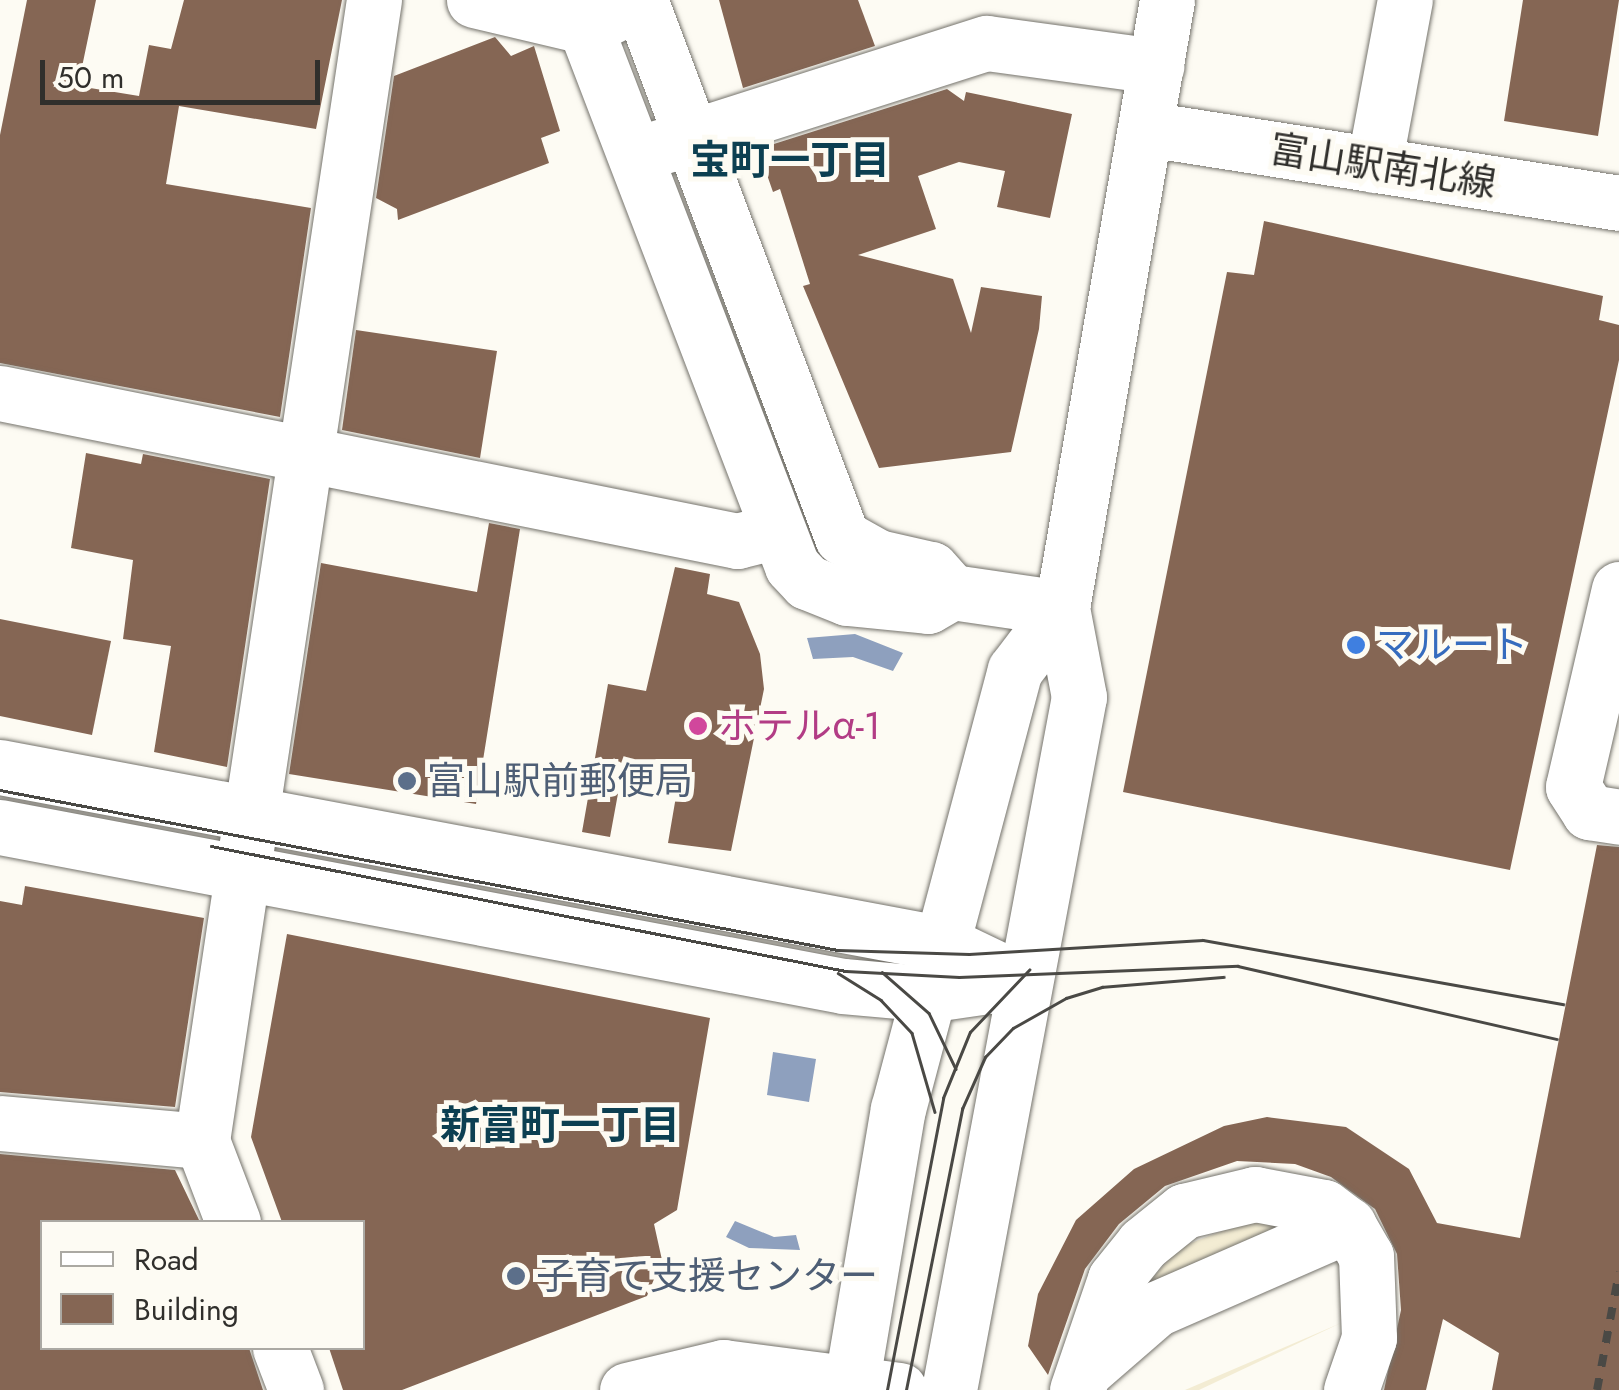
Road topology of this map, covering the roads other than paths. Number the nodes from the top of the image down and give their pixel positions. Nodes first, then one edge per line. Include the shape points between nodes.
1 (374, 0) edge
2 (474, 0) edge
3 (1168, 0) edge
4 (1405, 0) edge
5 (641, 2) edge
6 (579, 13) edge
7 (1156, 66) junction
8 (1146, 129) junction
9 (689, 137) junction
10 (632, 156) junction
11 (1374, 164) junction
12 (1619, 203) edge
13 (0, 392) edge
14 (308, 449) junction
15 (774, 532) junction
16 (1619, 589) edge
17 (952, 592) junction
18 (1062, 608) junction
19 (1601, 734) edge
20 (0, 766) edge
21 (250, 814) junction
22 (1619, 817) edge
23 (0, 828) edge
24 (246, 872) junction
25 (939, 969) junction
26 (1022, 981) junction
27 (0, 1123) edge
28 (202, 1141) junction
29 (232, 1220) edge
30 (1348, 1225) junction
31 (281, 1350) edge
32 (1082, 1380) edge
33 (868, 1387) edge
34 (296, 1390) edge
35 (626, 1390) edge
36 (949, 1390) edge
37 (1351, 1390) edge

1 - 14 street
2 - 6 street
3 - 7 street
4 - 11 street
5 - 6 street
5 - 9 street
6 - 10 street
7 - 8 street
7 - 9 street via 987,44
8 - 11 street, 富山駅南北線
8 - 18 street
9 - 10 street
9 - 17 street via 842,537 878,557 931,568
10 - 15 street
11 - 12 street, 富山駅南北線
13 - 14 street
14 - 15 street via 736,541
14 - 21 street
15 - 17 street via 807,582 847,598 928,606
16 - 19 street
17 - 18 street
18 - 25 street via 1015,670
18 - 26 street via 1079,697
19 - 22 street via 1573,787 1589,812
20 - 21 street
21 - 24 street
21 - 25 street
23 - 24 street
24 - 25 street via 799,979
24 - 28 street
25 - 26 street
25 - 33 street via 898,1109
26 - 36 street
27 - 28 street
28 - 29 street
30 - 32 street via 1156,1309
30 - 32 street via 1324,1208 1282,1196 1221,1198 1184,1211 1115,1279
30 - 37 street via 1366,1256 1372,1291 1369,1338
31 - 34 street
33 - 35 street via 723,1366

